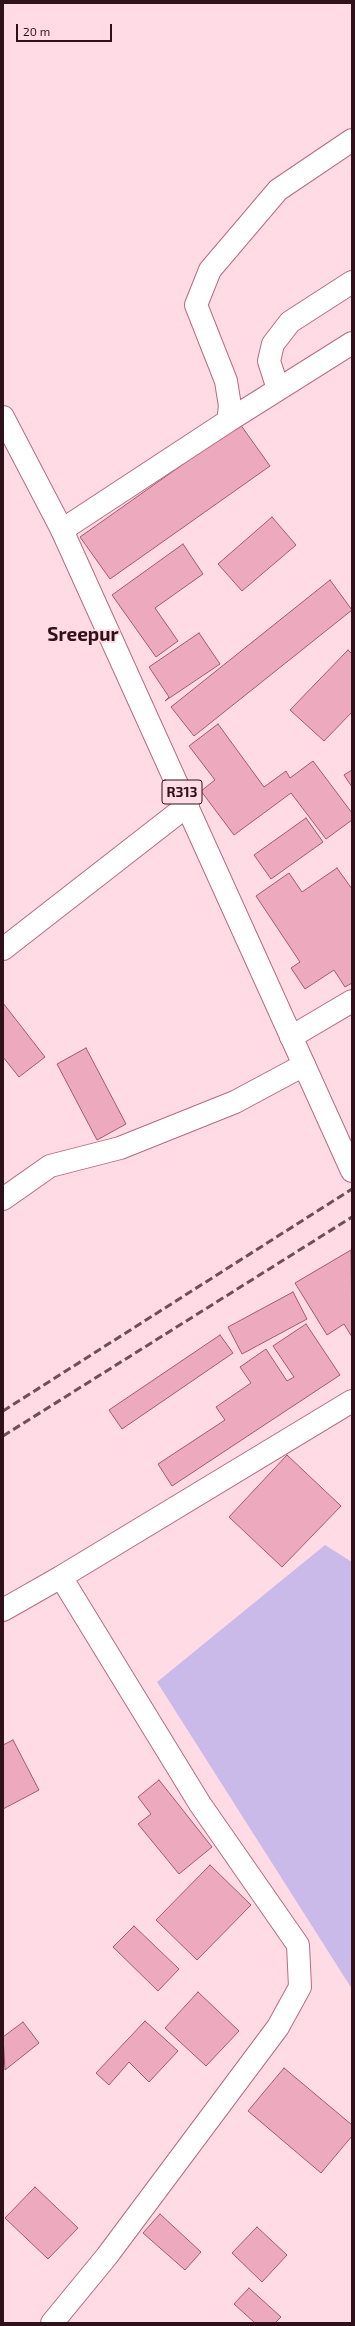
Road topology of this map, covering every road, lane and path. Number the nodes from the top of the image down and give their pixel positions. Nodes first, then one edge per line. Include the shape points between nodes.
1 (352, 140) edge
2 (352, 282) edge
3 (352, 343) edge
4 (278, 389) junction
5 (3, 417) edge
6 (228, 420) junction
7 (62, 530) junction
8 (188, 805) junction
9 (3, 949) edge
10 (352, 1001) edge
11 (291, 1037) junction
12 (304, 1065) junction
13 (352, 1171) edge
14 (3, 1199) edge
15 (352, 1401) edge
16 (61, 1577) junction
17 (3, 1610) edge
18 (52, 2323) edge

1 - 6 street via 278,190 210,270 196,306 226,381 230,406
2 - 4 street via 290,322 273,344 269,361
3 - 4 street
4 - 6 street
5 - 7 street, R313
6 - 7 street
7 - 8 street, R313
8 - 9 street
8 - 11 street, R313
10 - 11 street
11 - 12 street, R313
12 - 13 street, R313
12 - 14 street via 235,1102 120,1148 50,1166
15 - 16 street
16 - 17 street
16 - 18 street via 200,1804 298,1945 300,1987 278,2027 107,2256

